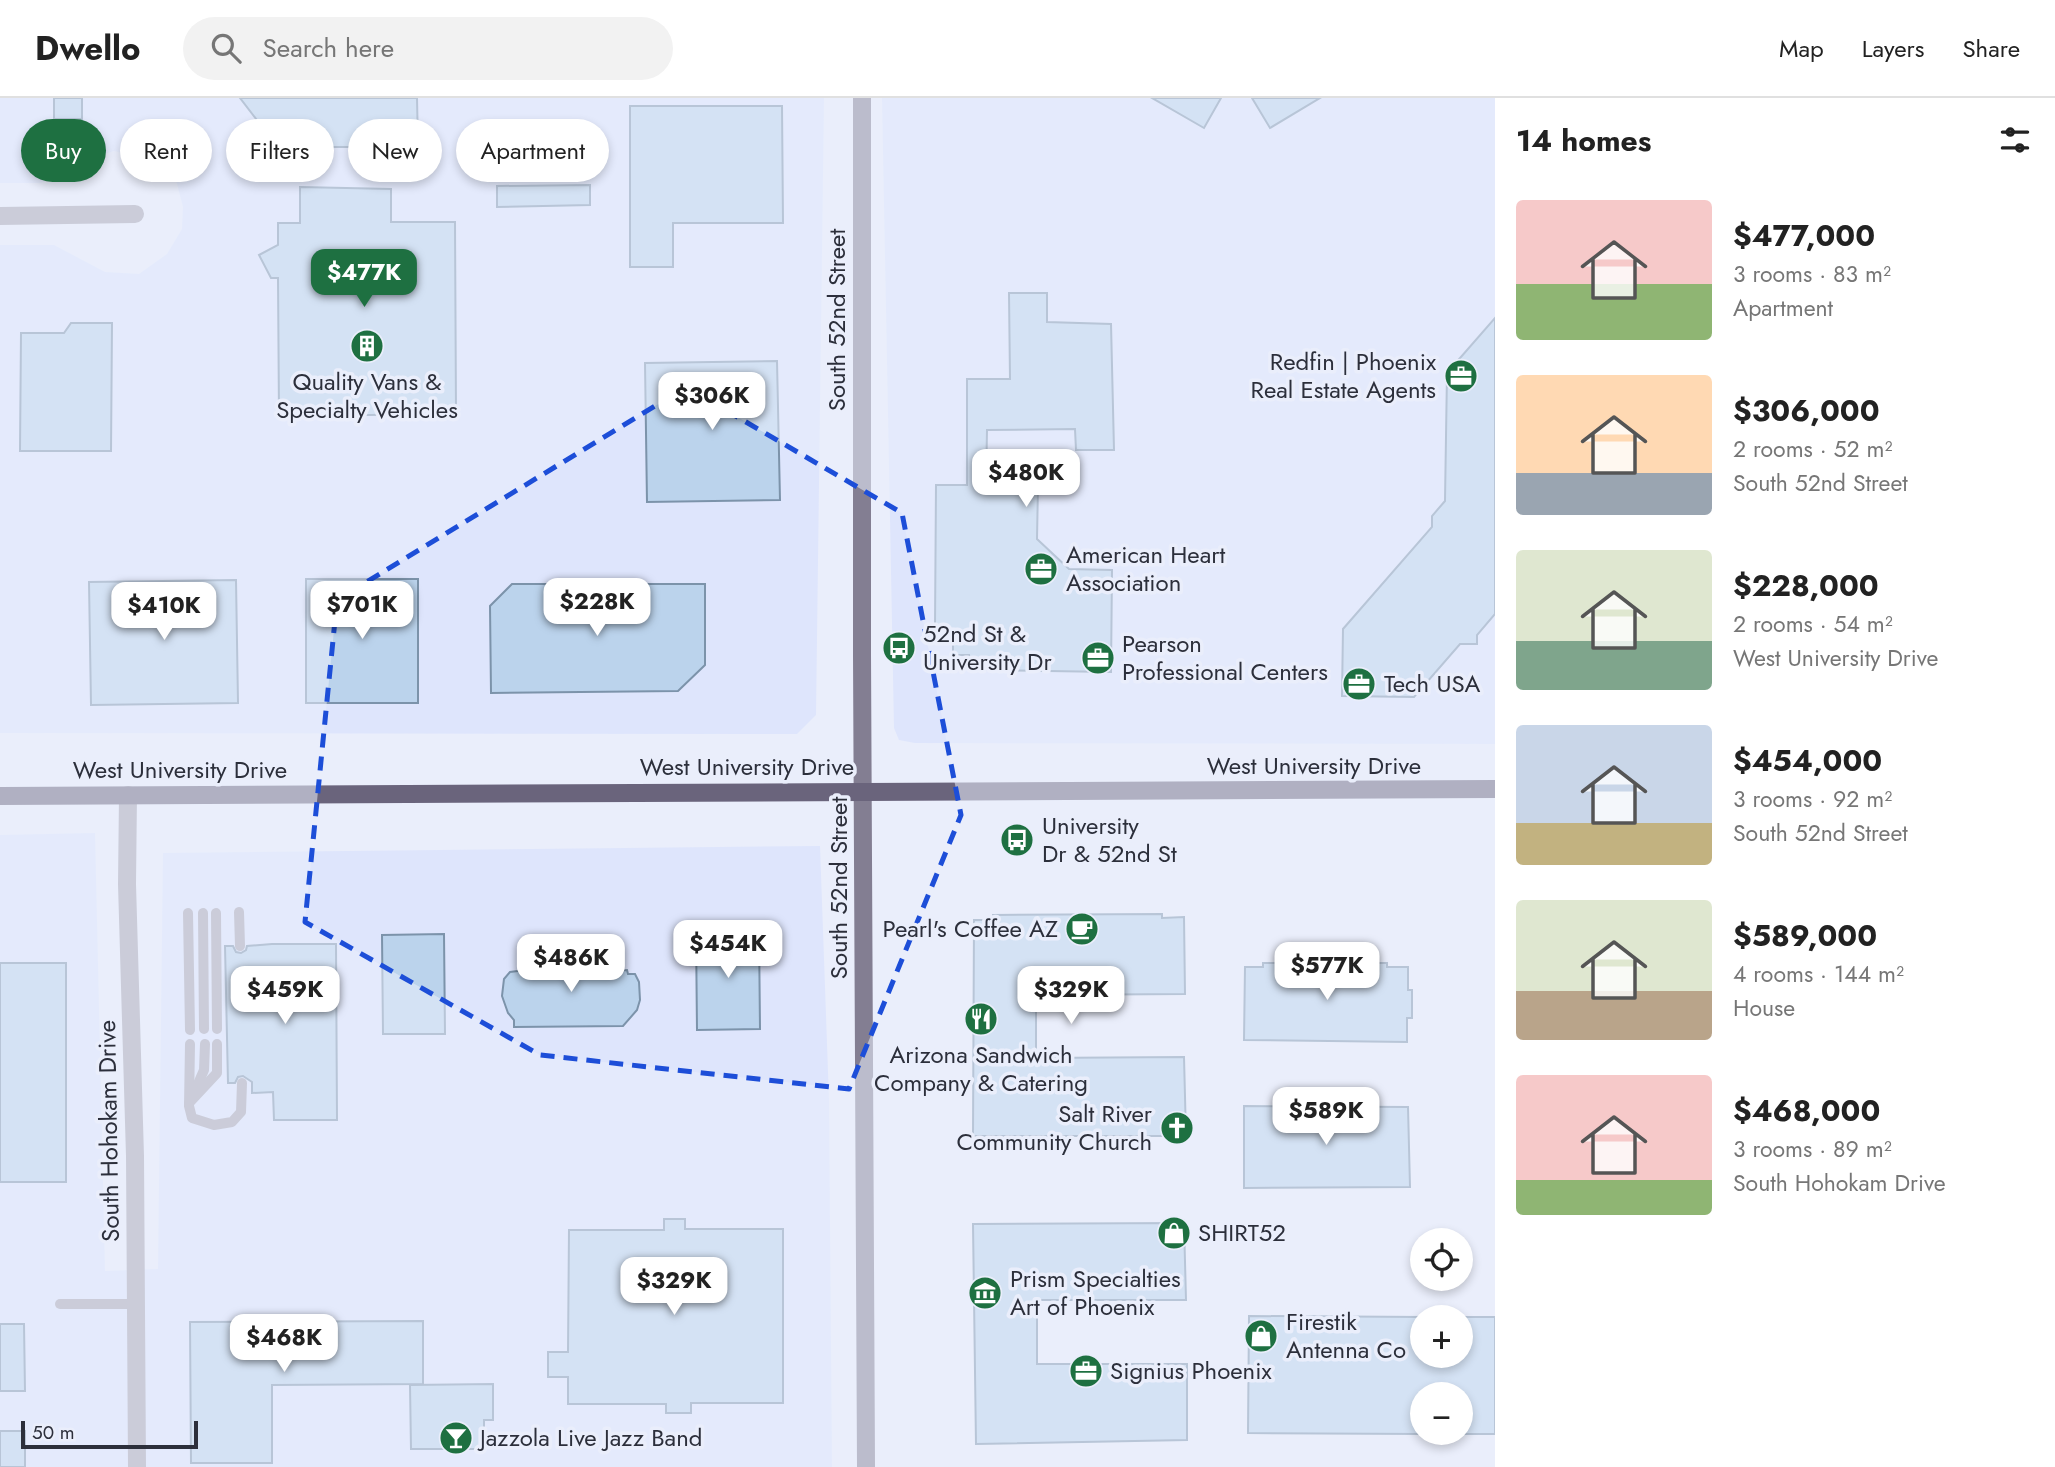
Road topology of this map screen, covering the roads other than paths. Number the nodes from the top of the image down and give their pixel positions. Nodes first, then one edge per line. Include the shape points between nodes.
1 (862, 98) edge
2 (135, 215) dead end
3 (0, 216) edge
4 (1495, 789) edge
5 (863, 791) junction
6 (128, 795) junction
7 (0, 796) edge
8 (239, 912) dead end
9 (203, 913) dead end
10 (216, 913) dead end
11 (188, 914) dead end
12 (240, 946) dead end
13 (204, 1029) dead end
14 (217, 1029) dead end
15 (190, 1030) dead end
16 (190, 1044) dead end
17 (205, 1044) dead end
18 (217, 1044) dead end
19 (242, 1083) dead end
20 (189, 1103) junction
21 (60, 1304) dead end
22 (136, 1304) junction
23 (137, 1467) edge
24 (866, 1467) edge

1 - 5 main road, South 52nd Street
2 - 3 street
4 - 5 main road, West University Drive
5 - 6 main road, West University Drive
5 - 24 main road, South 52nd Street
6 - 7 main road, West University Drive
6 - 22 street, South Hohokam Drive
8 - 12 lane
9 - 13 lane
10 - 14 lane
11 - 15 lane
16 - 20 lane
17 - 20 lane via 204,1070
18 - 20 lane via 217,1073
19 - 20 lane via 241,1112 232,1122 196,1121
21 - 22 lane
22 - 23 street, South Hohokam Drive

